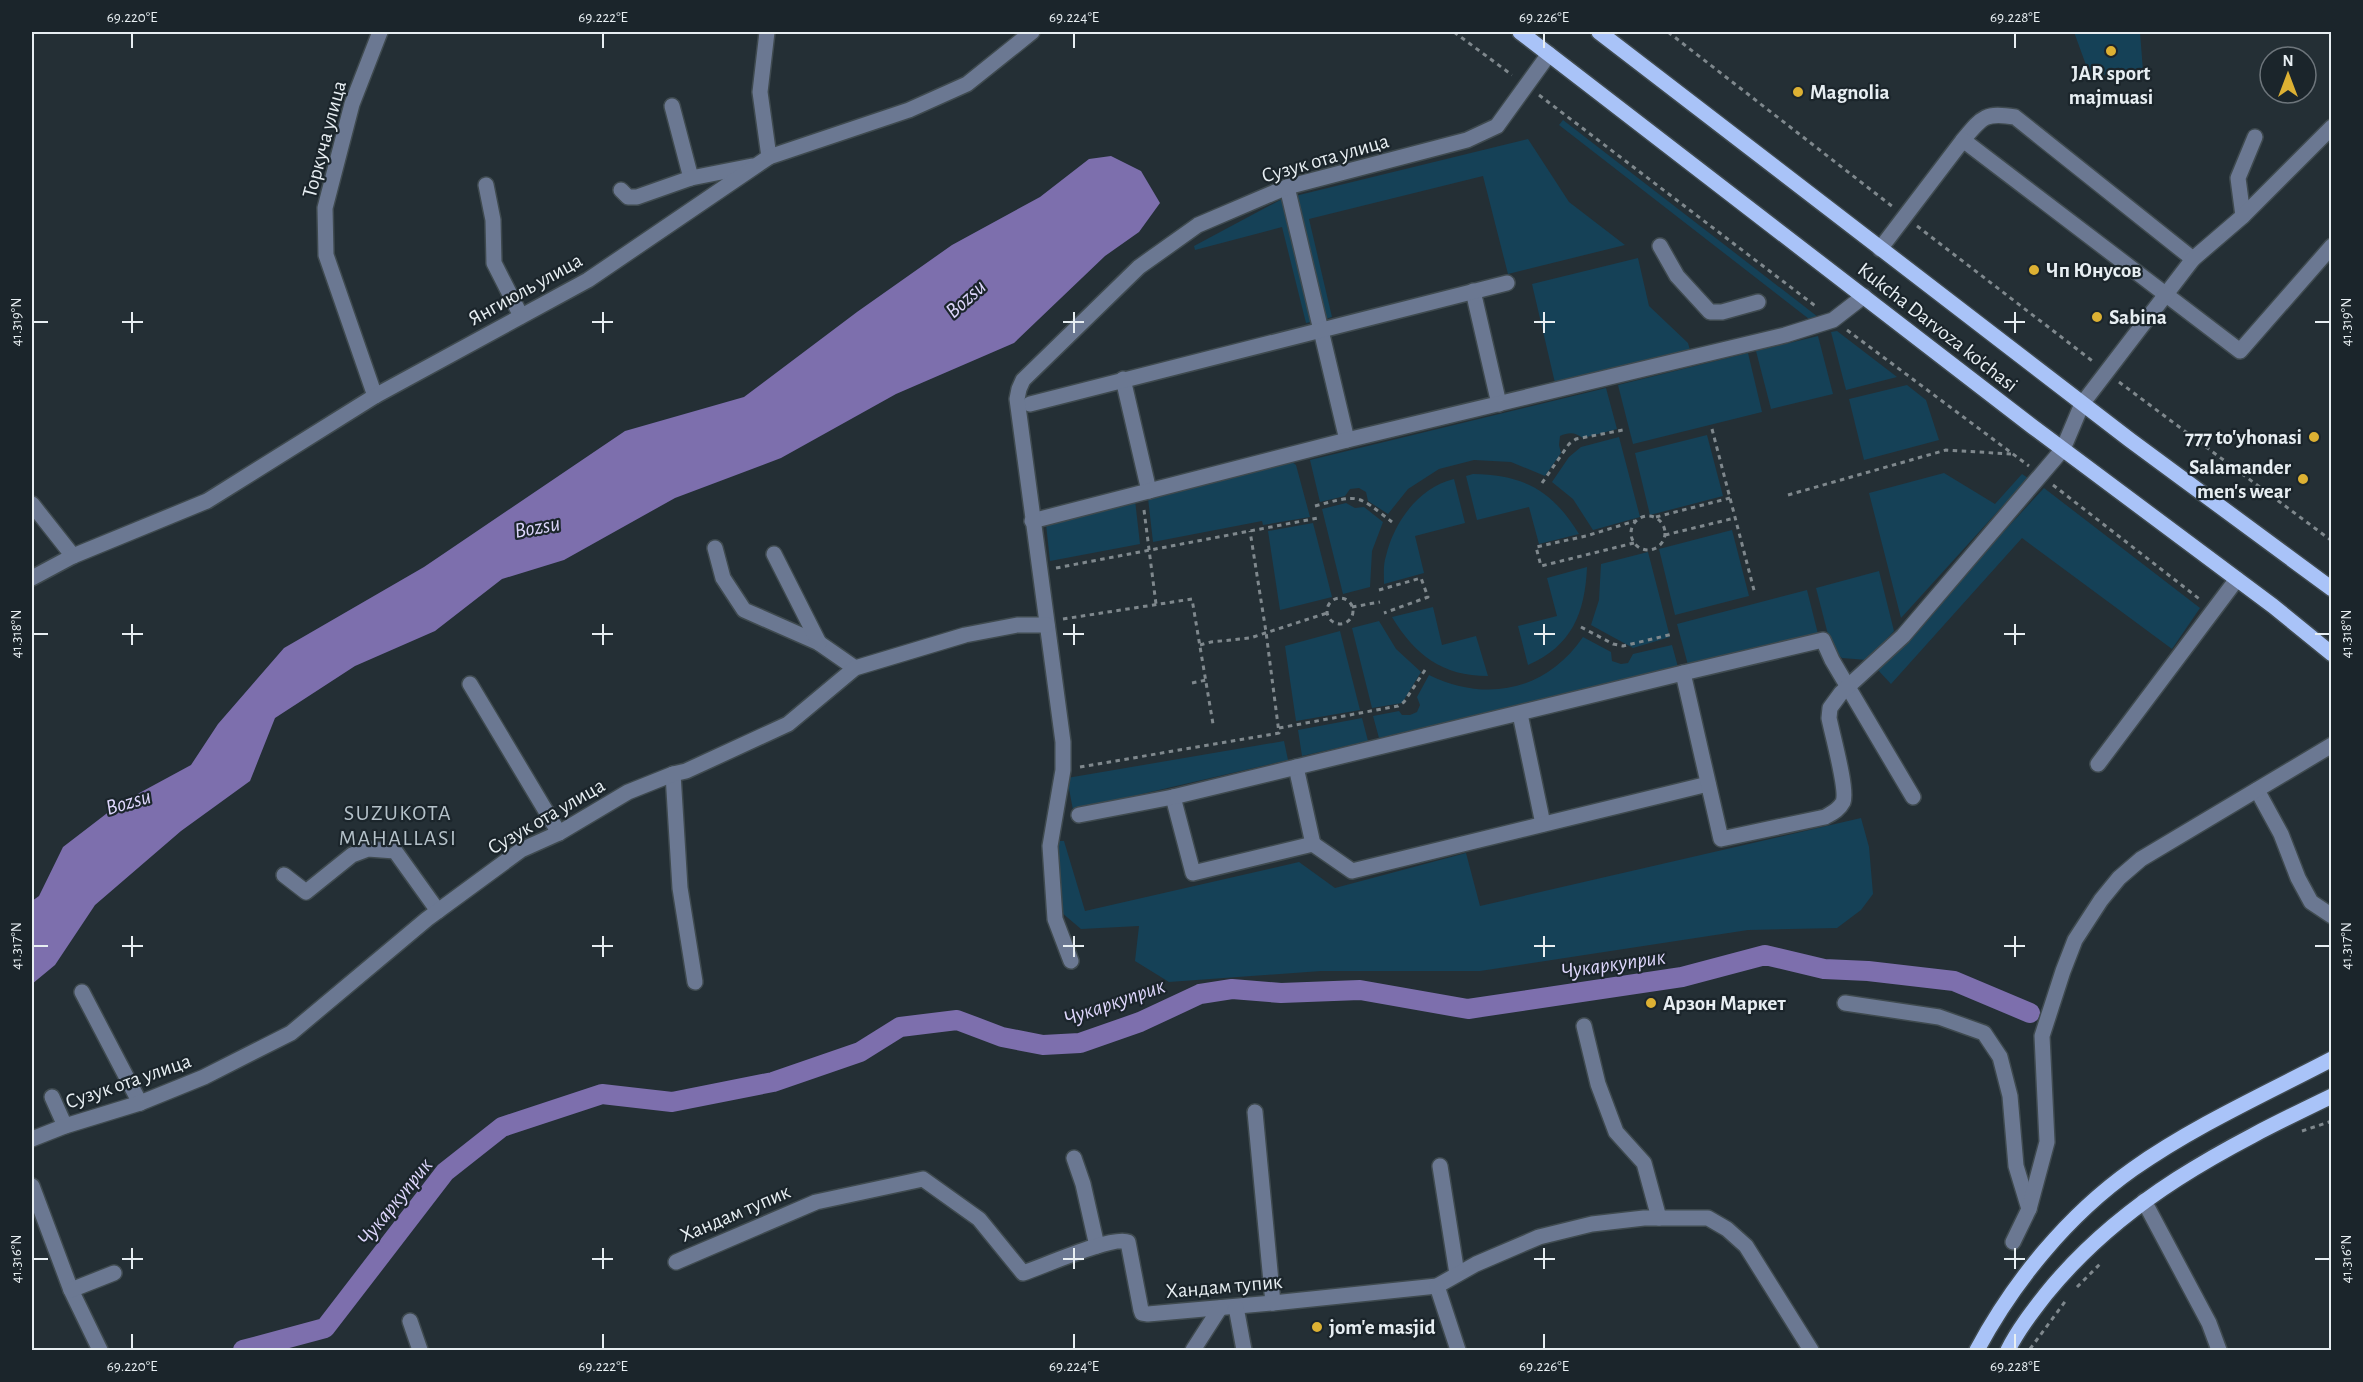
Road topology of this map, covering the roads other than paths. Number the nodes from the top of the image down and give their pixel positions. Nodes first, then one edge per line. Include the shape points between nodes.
1 (380, 32) edge
2 (767, 32) edge
3 (1032, 32) edge
4 (1520, 32) edge
5 (1599, 32) edge
6 (1550, 54) junction
7 (672, 106) dead end
8 (2331, 127) edge
9 (2255, 137) dead end
10 (1963, 140) junction
11 (764, 161) junction
12 (692, 178) junction
13 (486, 185) dead end
14 (1287, 187) junction
15 (621, 190) dead end
16 (2243, 216) junction
17 (1660, 246) dead end
18 (2331, 246) edge
19 (1880, 249) junction
20 (2193, 259) junction
21 (1507, 283) dead end
22 (1473, 291) junction
23 (2166, 295) junction
24 (1864, 296) junction
25 (1758, 302) dead end
26 (521, 316) junction
27 (1320, 330) junction
28 (1123, 379) junction
29 (375, 396) junction
30 (1030, 404) dead end
31 (1499, 404) junction
32 (2082, 404) junction
33 (1347, 440) junction
34 (2063, 449) junction
35 (1145, 492) junction
36 (32, 504) edge
37 (1032, 521) junction
38 (715, 548) dead end
39 (774, 554) dead end
40 (73, 556) junction
41 (32, 578) edge
42 (2237, 579) junction
43 (2331, 589) edge
44 (2273, 606) junction
45 (1046, 623) junction
46 (2331, 641) edge
47 (819, 643) junction
48 (2331, 654) edge
49 (855, 668) junction
50 (1683, 673) junction
51 (470, 684) dead end
52 (1849, 687) junction
53 (1520, 714) junction
54 (2331, 745) edge
55 (2098, 764) dead end
56 (1296, 766) junction
57 (673, 774) junction
58 (1708, 784) junction
59 (2257, 790) junction
60 (1173, 796) junction
61 (1913, 797) dead end
62 (1078, 815) dead end
63 (1543, 824) junction
64 (559, 833) junction
65 (1313, 844) junction
66 (284, 875) dead end
67 (438, 911) junction
68 (2331, 916) edge
69 (1071, 961) dead end
70 (694, 982) dead end
71 (82, 992) dead end
72 (1845, 1003) dead end
73 (1584, 1026) dead end
74 (2331, 1059) edge
75 (2331, 1096) edge
76 (52, 1097) dead end
77 (140, 1103) junction
78 (1255, 1112) dead end
79 (64, 1126) junction
80 (32, 1139) edge
81 (1074, 1158) dead end
82 (1440, 1166) dead end
83 (32, 1186) edge
84 (2144, 1201) junction
85 (2029, 1209) junction
86 (1659, 1218) junction
87 (2013, 1242) dead end
88 (1097, 1246) junction
89 (676, 1262) dead end
90 (114, 1274) dead end
91 (1457, 1274) junction
92 (1437, 1286) junction
93 (71, 1290) junction
94 (1273, 1304) junction
95 (1236, 1306) junction
96 (1220, 1308) junction
97 (410, 1321) dead end
98 (100, 1350) edge
99 (420, 1350) edge
100 (1193, 1350) edge
101 (1244, 1350) edge
102 (1458, 1350) edge
103 (1811, 1350) edge
104 (1977, 1350) edge
105 (2008, 1350) edge
106 (2219, 1350) edge

1 - 29 street, Торкуча улица via 352,104 325,207 326,255
2 - 11 street via 760,92
3 - 11 street, Янгиюль улица via 967,84 909,110
4 - 6 main road, Kukcha Darvoza ko'chasi
5 - 19 main road, Kukcha Darvoza ko'chasi
6 - 14 street, Сузук ота улица via 1497,126 1467,140
6 - 24 main road, Kukcha Darvoza ko'chasi
7 - 12 street
8 - 16 street
9 - 16 street via 2238,178
10 - 19 street
10 - 20 street via 1978,122 1996,114 2015,117
10 - 23 street
11 - 12 street
11 - 26 street, Янгиюль улица via 588,280
12 - 15 street via 637,197 628,197
13 - 26 street via 493,220 494,263
14 - 27 street
14 - 37 street, Сузук ота улица via 1198,225 1139,267 1023,380 1017,399
16 - 20 street
17 - 25 street via 1677,276 1710,312
18 - 23 street via 2240,351
19 - 32 main road, Kukcha Darvoza ko'chasi
20 - 23 street
21 - 22 street
22 - 27 street
22 - 31 street
23 - 32 street
24 - 31 street via 1821,325
24 - 34 main road, Kukcha Darvoza ko'chasi
26 - 29 street, Янгиюль улица
27 - 28 street
27 - 33 street
28 - 30 street
28 - 35 street
29 - 40 street, Янгиюль улица via 207,501
31 - 33 street
32 - 34 street
32 - 43 main road, Kukcha Darvoza ko'chasi
33 - 35 street
34 - 42 main road, Kukcha Darvoza ko'chasi
34 - 52 street via 1903,636
35 - 37 street
36 - 40 street
37 - 45 street, Сузук ота улица
38 - 47 street via 723,578 744,610
39 - 47 street
40 - 41 street, Янгиюль улица
42 - 44 main road, Kukcha Darvoza ko'chasi
42 - 55 street
44 - 46 main road
44 - 48 main road, Kukcha Darvoza ko'chasi
45 - 49 street, Сузук ота улица via 965,635
45 - 69 street, Сузук ота улица via 1063,742 1063,770 1050,846 1055,919
47 - 49 street
49 - 57 street, Сузук ота улица via 788,724
50 - 52 street via 1823,640
50 - 53 street
50 - 58 street
51 - 64 street
52 - 58 street via 1830,708 1829,718 1844,788 1844,801 1837,811 1825,817 1721,839
52 - 61 street
53 - 56 street
53 - 63 street
54 - 59 street
56 - 60 street
56 - 65 street
57 - 64 street, Сузук ота улица via 628,792
57 - 70 street via 680,888
58 - 63 street
59 - 68 street via 2312,902
59 - 85 street via 2141,859 2119,878 2075,940 2042,1036 2047,1142
60 - 62 street
60 - 65 street via 1193,873
63 - 65 street via 1352,871
64 - 67 street, Сузук ота улица via 521,850
66 - 67 street via 306,892 352,855 368,849 395,851
67 - 77 street, Сузук ота улица via 291,1033 204,1077
71 - 77 street
72 - 85 street via 1939,1017 1984,1033 2000,1058 2010,1096 2016,1166
73 - 86 street via 1598,1084 1616,1132 1644,1163
74 - 104 main road via 2194,1131 2131,1170 2048,1247
75 - 84 main road via 2209,1157
76 - 79 street
77 - 79 street, Сузук ота улица
78 - 94 street
79 - 80 street, Сузук ота улица
81 - 88 street
82 - 91 street
83 - 93 street
84 - 105 main road via 2076,1258 2033,1311
84 - 106 street via 2209,1323
85 - 87 street
86 - 91 street, Хандам тупик via 1592,1224 1539,1237
86 - 103 street, Хандам тупик via 1708,1218 1727,1229 1746,1246
88 - 89 street, Хандам тупик via 1023,1273 979,1219 924,1179 816,1202
88 - 96 street, Хандам тупик via 1128,1242 1144,1314
90 - 93 street
91 - 92 street, Хандам тупик
92 - 94 street, Хандам тупик
92 - 102 street
93 - 98 street
94 - 95 street, Хандам тупик
95 - 96 street, Хандам тупик
95 - 101 street
96 - 100 street
97 - 99 street

